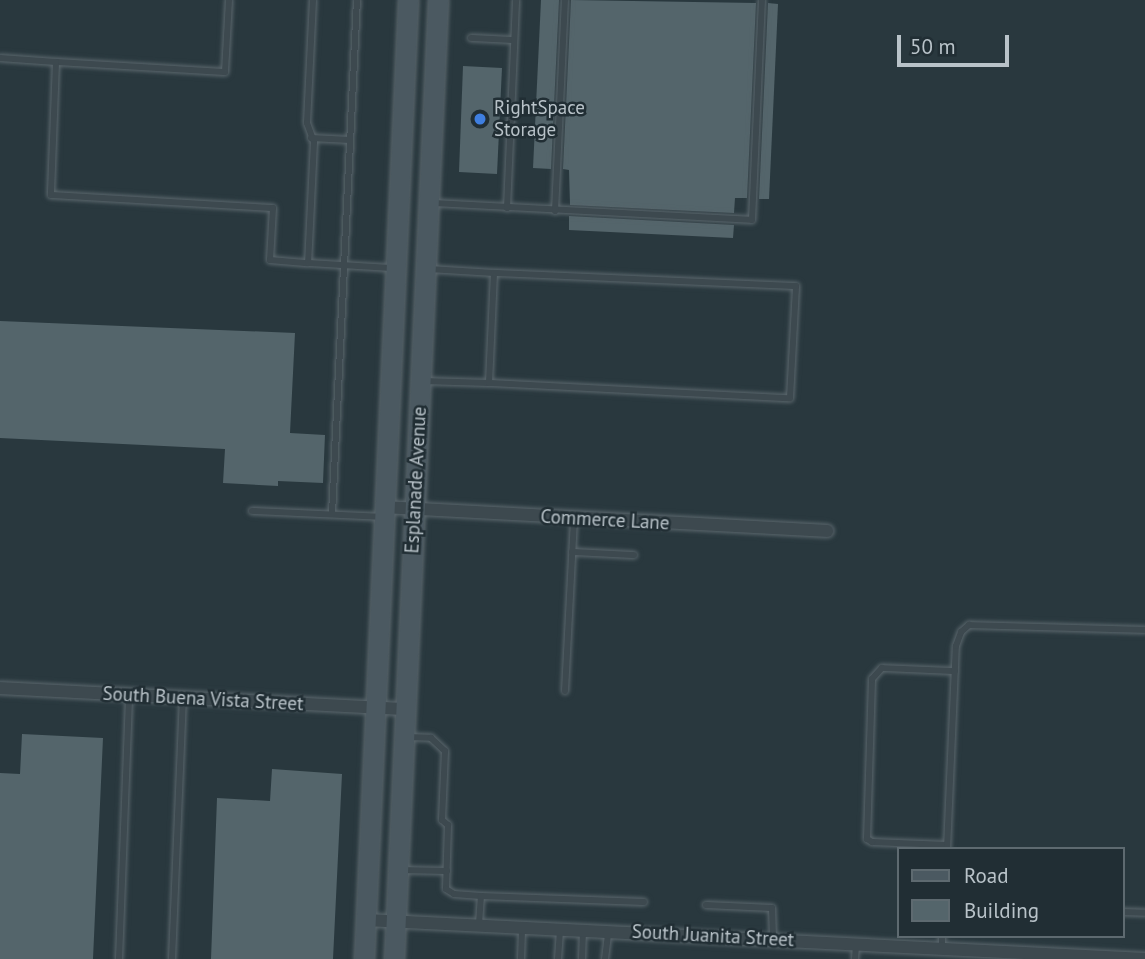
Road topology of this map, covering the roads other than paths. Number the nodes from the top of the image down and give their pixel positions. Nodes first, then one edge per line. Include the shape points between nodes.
1 (229, 0) edge
2 (313, 0) edge
3 (356, 0) edge
4 (408, 0) edge
5 (438, 0) edge
6 (516, 0) edge
7 (565, 0) edge
8 (762, 0) edge
9 (471, 38) dead end
10 (514, 40) junction
11 (0, 58) edge
12 (56, 62) junction
13 (403, 104) junction
14 (433, 106) junction
15 (312, 138) junction
16 (350, 140) junction
17 (429, 203) junction
18 (507, 208) junction
19 (555, 211) junction
20 (308, 263) junction
21 (344, 265) junction
22 (396, 268) junction
23 (426, 269) junction
24 (494, 273) junction
25 (421, 381) junction
26 (489, 383) junction
27 (415, 509) junction
28 (252, 511) dead end
29 (384, 512) junction
30 (332, 514) junction
31 (574, 518) junction
32 (827, 531) dead end
33 (572, 552) junction
34 (634, 555) dead end
35 (1145, 630) edge
36 (956, 671) junction
37 (0, 688) edge
38 (565, 691) dead end
39 (129, 695) junction
40 (183, 698) junction
41 (375, 709) junction
42 (406, 709) junction
43 (405, 736) junction
44 (947, 847) edge
45 (398, 870) junction
46 (447, 871) junction
47 (481, 895) junction
48 (643, 902) dead end
49 (706, 905) dead end
50 (1124, 912) edge
51 (1145, 913) edge
52 (366, 920) junction
53 (396, 920) junction
54 (479, 924) junction
55 (522, 927) junction
56 (560, 929) junction
57 (583, 930) junction
58 (608, 931) junction
59 (773, 940) junction
60 (942, 942) edge
61 (856, 944) junction
62 (582, 956) edge
63 (559, 957) edge
64 (1086, 957) edge
65 (119, 959) edge
66 (172, 959) edge
67 (364, 959) edge
68 (394, 959) edge
69 (521, 959) edge
70 (606, 959) edge
71 (855, 959) edge
72 (1145, 959) edge

1 - 12 lane via 225,72
2 - 15 lane via 307,122
3 - 16 lane
4 - 13 main road, Esplanade Avenue
5 - 14 main road, Esplanade Avenue
6 - 10 lane
7 - 19 lane
8 - 19 lane via 752,220
9 - 10 lane
10 - 18 lane
11 - 12 lane
12 - 20 lane via 51,195 273,208 270,260
13 - 14 main road
13 - 22 main road, Esplanade Avenue
14 - 17 main road, Esplanade Avenue
15 - 16 lane
15 - 20 lane
16 - 21 lane
17 - 18 lane
17 - 23 main road, Esplanade Avenue
18 - 19 lane
20 - 21 lane
21 - 22 lane
21 - 30 lane
22 - 23 main road
22 - 29 main road, Esplanade Avenue
23 - 24 lane
23 - 25 main road, Esplanade Avenue
24 - 26 lane
24 - 26 lane via 796,286 790,398
25 - 26 lane
25 - 27 main road, Esplanade Avenue
27 - 29 street, Commerce Lane
27 - 31 street, Commerce Lane
27 - 42 main road, Esplanade Avenue
28 - 30 lane
29 - 30 lane
29 - 41 main road, Esplanade Avenue
31 - 32 street, Commerce Lane
31 - 33 lane
33 - 34 lane
33 - 38 lane
35 - 36 lane via 969,625 957,646
36 - 44 lane
36 - 44 lane via 882,668 872,679 867,839
37 - 39 street, South Buena Vista Street
39 - 40 street, South Buena Vista Street
39 - 65 lane
40 - 41 street, South Buena Vista Street
40 - 66 lane
41 - 42 street, South Buena Vista Street
41 - 52 main road, Esplanade Avenue
42 - 43 main road, Esplanade Avenue
43 - 45 main road, Esplanade Avenue
43 - 46 lane via 431,738 445,751 442,820 449,825
45 - 46 lane
45 - 53 main road, Esplanade Avenue
46 - 47 lane via 446,888 454,894
47 - 48 lane
47 - 54 lane
49 - 59 lane via 772,908
50 - 51 lane
52 - 53 street, South Juanita Street
52 - 67 main road, Esplanade Avenue
53 - 54 street, South Juanita Street
53 - 68 main road, Esplanade Avenue
54 - 55 street, South Juanita Street
55 - 56 street, South Juanita Street
55 - 69 lane
56 - 57 street, South Juanita Street
56 - 63 lane
57 - 58 street, South Juanita Street
57 - 62 lane
58 - 59 street, South Juanita Street
58 - 70 lane
59 - 61 street, South Juanita Street
60 - 61 street, South Juanita Street
60 - 64 street, South Juanita Street
61 - 71 lane
64 - 72 street, South Juanita Street

